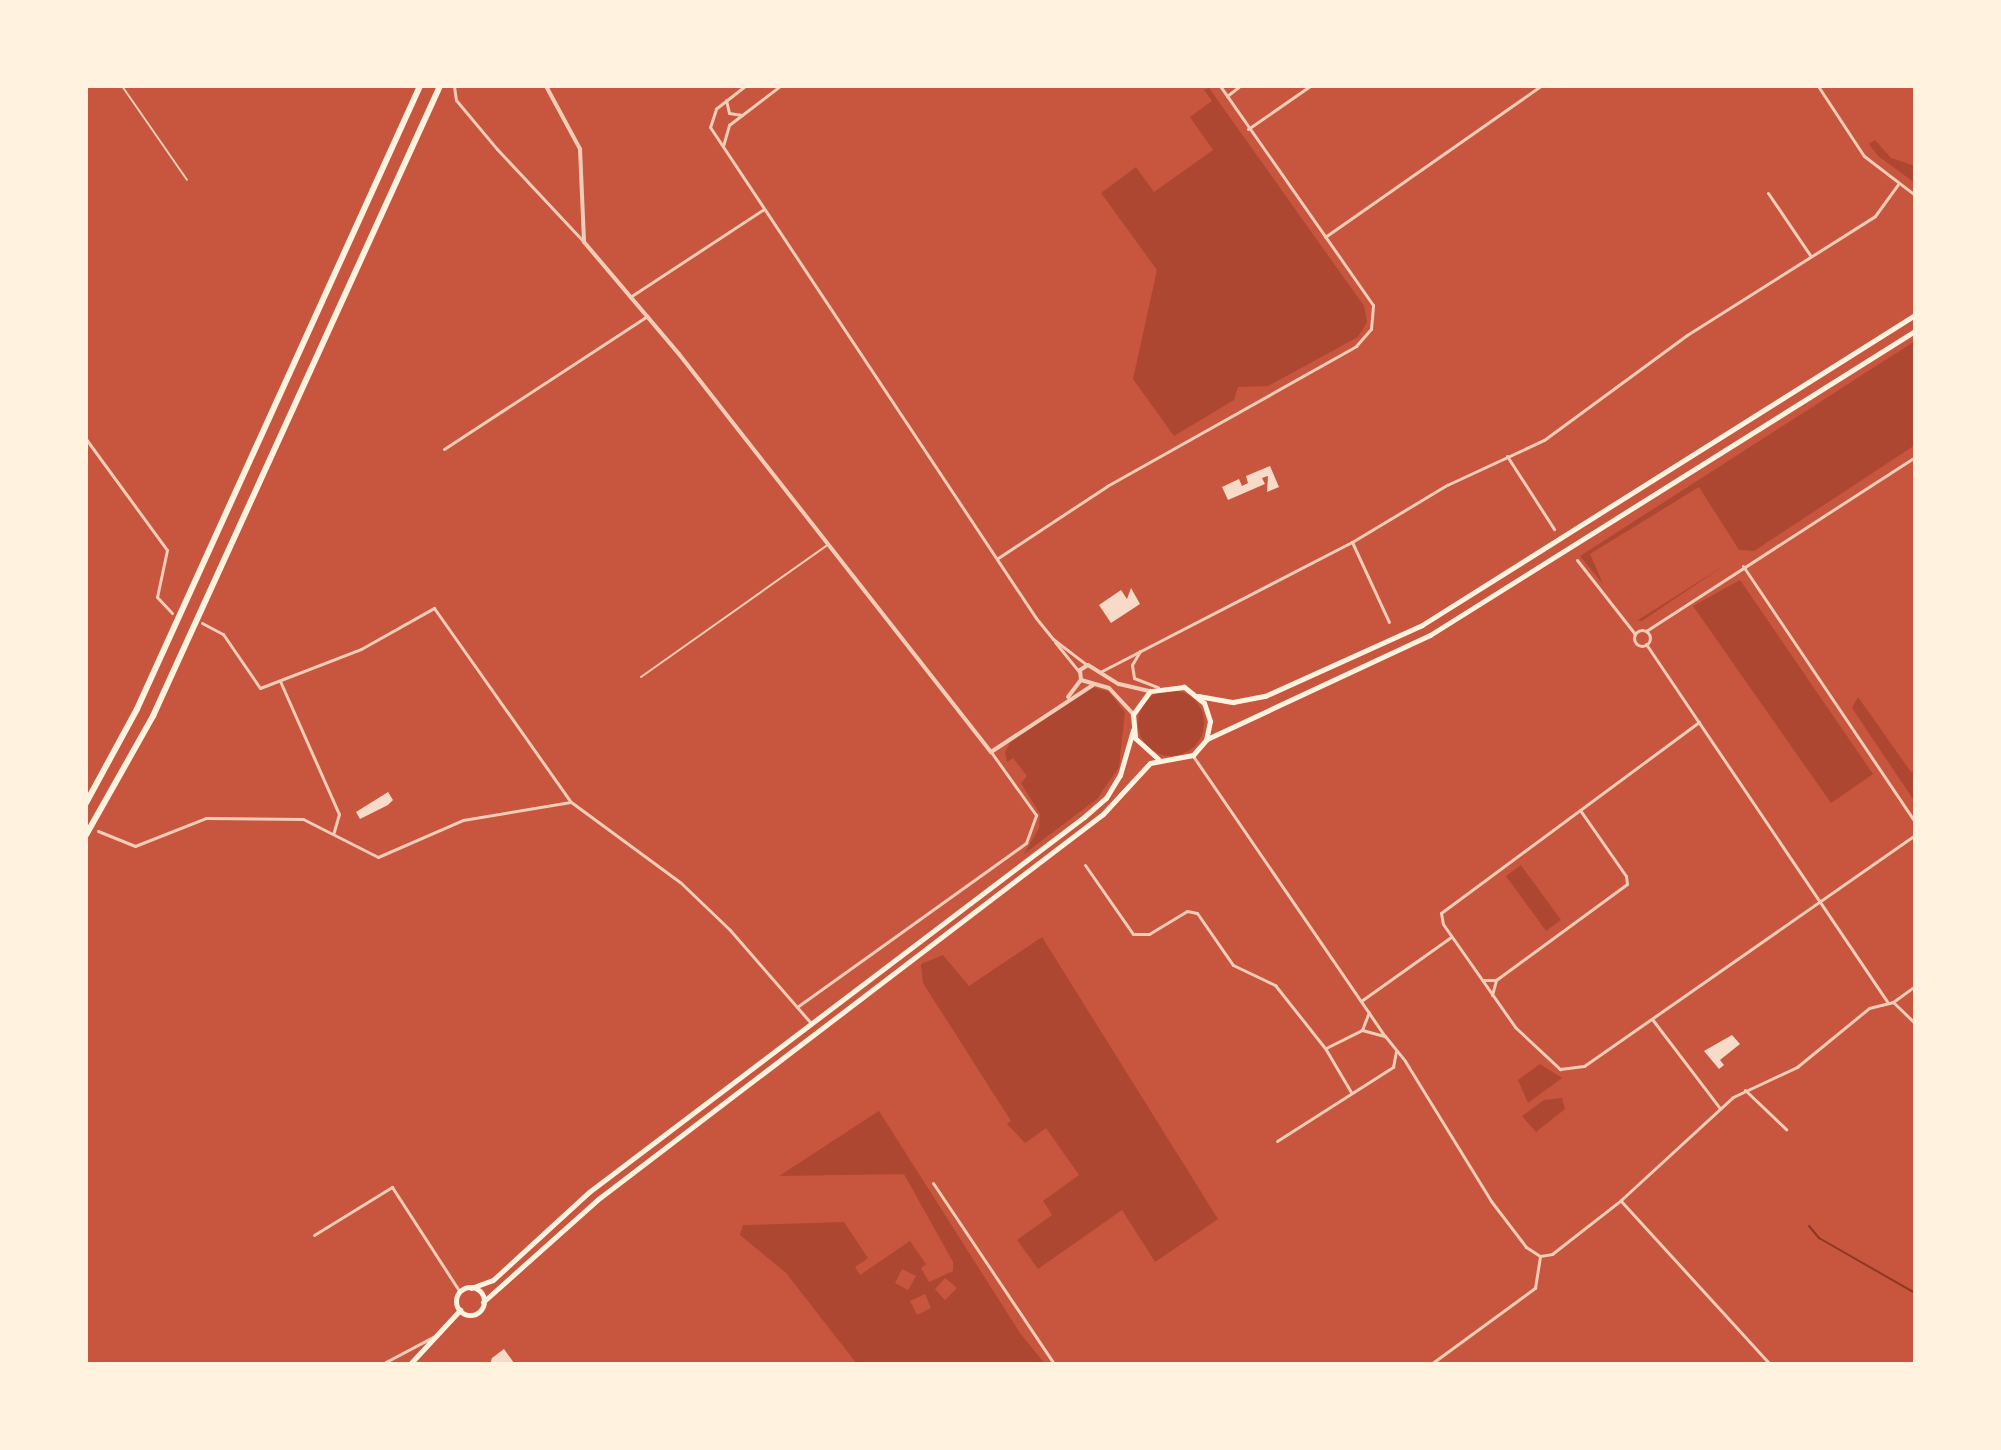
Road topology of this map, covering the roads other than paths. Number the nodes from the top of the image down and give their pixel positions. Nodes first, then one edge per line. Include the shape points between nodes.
1 (122, 86) edge
2 (420, 86) edge
3 (440, 86) edge
4 (454, 86) edge
5 (546, 86) edge
6 (745, 86) edge
7 (780, 86) edge
8 (1220, 86) edge
9 (1240, 86) edge
10 (1310, 86) edge
11 (1541, 86) edge
12 (1818, 86) edge
13 (1227, 96) junction
14 (726, 100) junction
15 (743, 115) junction
16 (1248, 129) junction
17 (723, 146) junction
18 (187, 180) dead end
19 (1898, 184) junction
20 (1768, 193) dead end
21 (1915, 195) edge
22 (765, 209) junction
23 (1325, 237) junction
24 (584, 242) junction
25 (1810, 255) junction
26 (630, 297) junction
27 (1915, 315) edge
28 (647, 316) junction
29 (1915, 331) edge
30 (86, 439) edge
31 (444, 449) dead end
32 (1507, 456) junction
33 (1915, 457) edge
34 (1554, 529) dead end
35 (1352, 542) junction
36 (827, 546) junction
37 (998, 558) junction
38 (1577, 560) dead end
39 (1743, 566) junction
40 (172, 613) dead end
41 (1389, 622) dead end
42 (202, 623) dead end
43 (1646, 631) junction
44 (1635, 634) junction
45 (1053, 639) junction
46 (1646, 644) junction
47 (1141, 649) junction
48 (1088, 665) junction
49 (1100, 672) junction
50 (1080, 673) junction
51 (641, 677) dead end
52 (280, 680) junction
53 (1081, 680) junction
54 (1093, 685) junction
55 (1158, 687) junction
56 (1150, 691) junction
57 (1198, 695) junction
58 (1068, 697) junction
59 (1133, 714) junction
60 (1699, 722) junction
61 (1133, 729) junction
62 (1206, 740) junction
63 (991, 752) junction
64 (1193, 755) junction
65 (1158, 759) junction
66 (571, 802) junction
67 (86, 803) edge
68 (1580, 810) junction
69 (1915, 822) edge
70 (98, 831) dead end
71 (334, 832) junction
72 (86, 835) edge
73 (1915, 835) edge
74 (1085, 865) dead end
75 (1820, 902) junction
76 (1451, 937) junction
77 (1480, 977) junction
78 (1496, 980) junction
79 (1915, 986) edge
80 (1492, 995) junction
81 (1361, 1001) junction
82 (1887, 1001) junction
83 (1893, 1002) junction
84 (797, 1007) junction
85 (1369, 1012) junction
86 (1652, 1019) junction
87 (1915, 1023) edge
88 (812, 1024) junction
89 (1362, 1030) junction
90 (1385, 1036) junction
91 (1325, 1048) junction
92 (1396, 1051) junction
93 (1745, 1090) junction
94 (1351, 1092) junction
95 (1719, 1107) junction
96 (1786, 1129) dead end
97 (1277, 1141) dead end
98 (933, 1183) dead end
99 (1621, 1200) junction
100 (314, 1235) dead end
101 (1540, 1256) junction
102 (471, 1288) junction
103 (460, 1292) junction
104 (483, 1302) junction
105 (460, 1310) junction
106 (440, 1334) junction
107 (382, 1364) edge
108 (410, 1364) edge
109 (1054, 1364) edge
110 (1431, 1364) edge
111 (1770, 1364) edge

1 - 18 lane
2 - 67 highway via 137,709
3 - 72 highway via 153,716
4 - 24 street via 456,100
5 - 24 street via 580,149
6 - 14 street
7 - 15 street
8 - 13 street
9 - 13 street
10 - 16 street
11 - 23 street
12 - 19 street via 1864,156
13 - 16 street
14 - 15 street via 729,113
14 - 17 street via 710,122
15 - 17 street via 729,125
16 - 23 street
17 - 22 street
19 - 21 street
19 - 25 street via 1875,216
20 - 25 street
22 - 26 street
22 - 37 street
23 - 37 street via 1373,305 1373,322 1356,346 1107,486
24 - 26 street
25 - 32 street via 1675,343 1544,440
26 - 28 street
27 - 57 main road via 1422,625 1265,696 1233,702
28 - 31 street
28 - 36 street
29 - 62 main road via 1430,635
30 - 40 street via 167,550 157,597
32 - 34 street
32 - 35 street
33 - 39 street
35 - 41 street
35 - 47 street
36 - 51 lane
36 - 63 street
37 - 45 street
38 - 44 street
39 - 43 street
39 - 69 street
42 - 52 street via 223,634 256,688
43 - 44 street
43 - 46 street
44 - 46 street via 1637,643
45 - 48 street
45 - 50 street
46 - 60 street
47 - 49 street
47 - 55 street via 1132,665 1134,678
48 - 49 street
48 - 50 street
49 - 56 street via 1119,684
50 - 53 street
52 - 66 street via 361,649 434,608
52 - 71 street via 339,814
53 - 54 street
53 - 58 street
54 - 58 street
54 - 59 street via 1109,688
55 - 56 main road
55 - 57 main road via 1184,687
56 - 59 main road
57 - 62 main road via 1208,712
58 - 63 street
59 - 61 main road
60 - 68 street
60 - 75 street
61 - 65 main road via 1139,746
61 - 88 main road via 1120,775 1106,798
62 - 64 main road
63 - 84 street via 1036,815 1026,843
64 - 65 main road via 1176,762
64 - 81 street
65 - 104 main road via 1103,814 597,1200
66 - 71 street via 463,820 378,857
66 - 84 street via 680,882
68 - 76 street via 1445,907 1441,919
68 - 78 street via 1627,884
70 - 71 street via 135,846 206,818 303,819
73 - 75 street
74 - 91 street via 1133,934 1149,934 1187,911 1197,913 1233,965 1275,985
75 - 82 street
75 - 86 street
76 - 77 street
76 - 81 street
77 - 78 street
77 - 80 street
78 - 80 street
79 - 83 street
80 - 86 street via 1519,1031 1567,1071 1584,1066
81 - 85 street
82 - 83 street
82 - 93 street via 1853,1018 1797,1067
83 - 87 street
84 - 88 street
85 - 89 street
85 - 90 street
86 - 95 street
88 - 102 main road via 589,1192 493,1280
89 - 90 street
89 - 91 street
90 - 92 street
91 - 94 street
92 - 94 street via 1393,1067
92 - 101 street via 1491,1201
93 - 95 street
93 - 96 street
94 - 97 street
95 - 99 street
98 - 109 street
99 - 101 street via 1552,1254
99 - 111 street
100 - 103 street via 392,1187
101 - 110 street via 1535,1288
102 - 103 main road
102 - 104 main road via 481,1293
103 - 105 main road
104 - 105 main road via 473,1315
105 - 106 main road
106 - 107 street
106 - 108 main road

